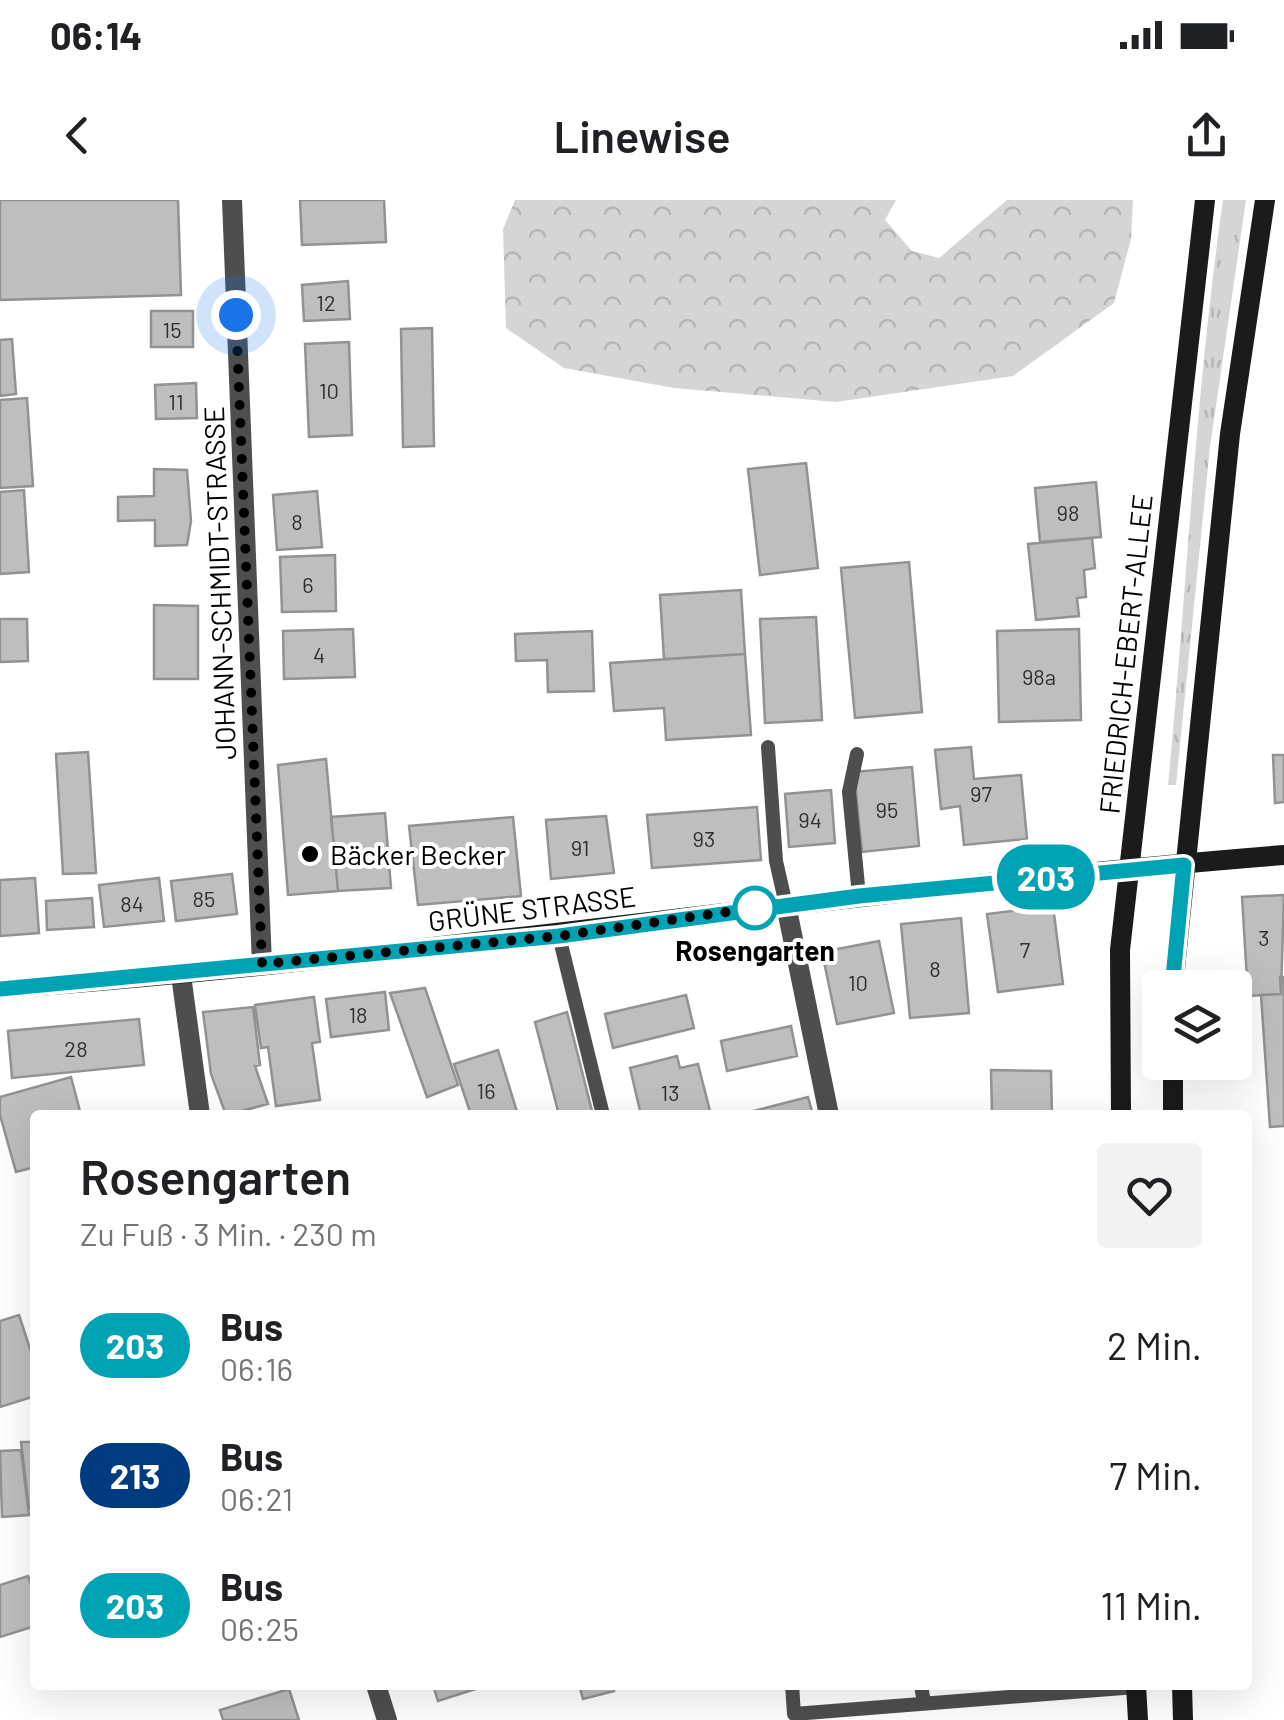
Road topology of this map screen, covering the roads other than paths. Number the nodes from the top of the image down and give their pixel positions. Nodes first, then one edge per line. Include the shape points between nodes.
1 (232, 200) edge
2 (1205, 200) edge
3 (1265, 200) edge
4 (768, 747) dead end
5 (856, 754) dead end
6 (1284, 855) edge
7 (1184, 865) junction
8 (1129, 870) junction
9 (859, 896) junction
10 (786, 904) junction
11 (559, 936) junction
12 (262, 964) junction
13 (1174, 970) edge
14 (181, 975) junction
15 (0, 989) edge
16 (1172, 1080) edge
17 (199, 1110) edge
18 (602, 1110) edge
19 (828, 1110) edge
20 (1120, 1110) edge
21 (1172, 1110) edge
22 (378, 1690) edge
23 (792, 1690) edge
24 (923, 1690) edge
25 (1083, 1690) edge
26 (1136, 1690) edge
27 (1182, 1690) edge
28 (924, 1702) junction
29 (387, 1720) edge
30 (1138, 1720) edge
31 (1183, 1720) edge

1 - 12 street, JOHANN-SCHMIDT-STRASSE
2 - 8 main road, FRIEDRICH-EBERT-ALLEE
3 - 7 main road via 1230,434
4 - 10 lane via 776,861
5 - 9 lane via 849,792
6 - 7 main road, GRÜNE STRASSE
7 - 8 main road, GRÜNE STRASSE
7 - 13 main road
8 - 9 main road, GRÜNE STRASSE
8 - 20 main road, FRIEDRICH-EBERT-ALLEE via 1120,950
9 - 10 main road, GRÜNE STRASSE
10 - 11 main road, GRÜNE STRASSE
10 - 19 street
11 - 12 main road, GRÜNE STRASSE
11 - 18 lane
12 - 14 main road, GRÜNE STRASSE
14 - 15 main road, GRÜNE STRASSE
14 - 17 street
16 - 21 main road
22 - 29 street
23 - 28 lane via 794,1714
24 - 28 lane
25 - 28 lane
26 - 30 main road
27 - 31 main road

